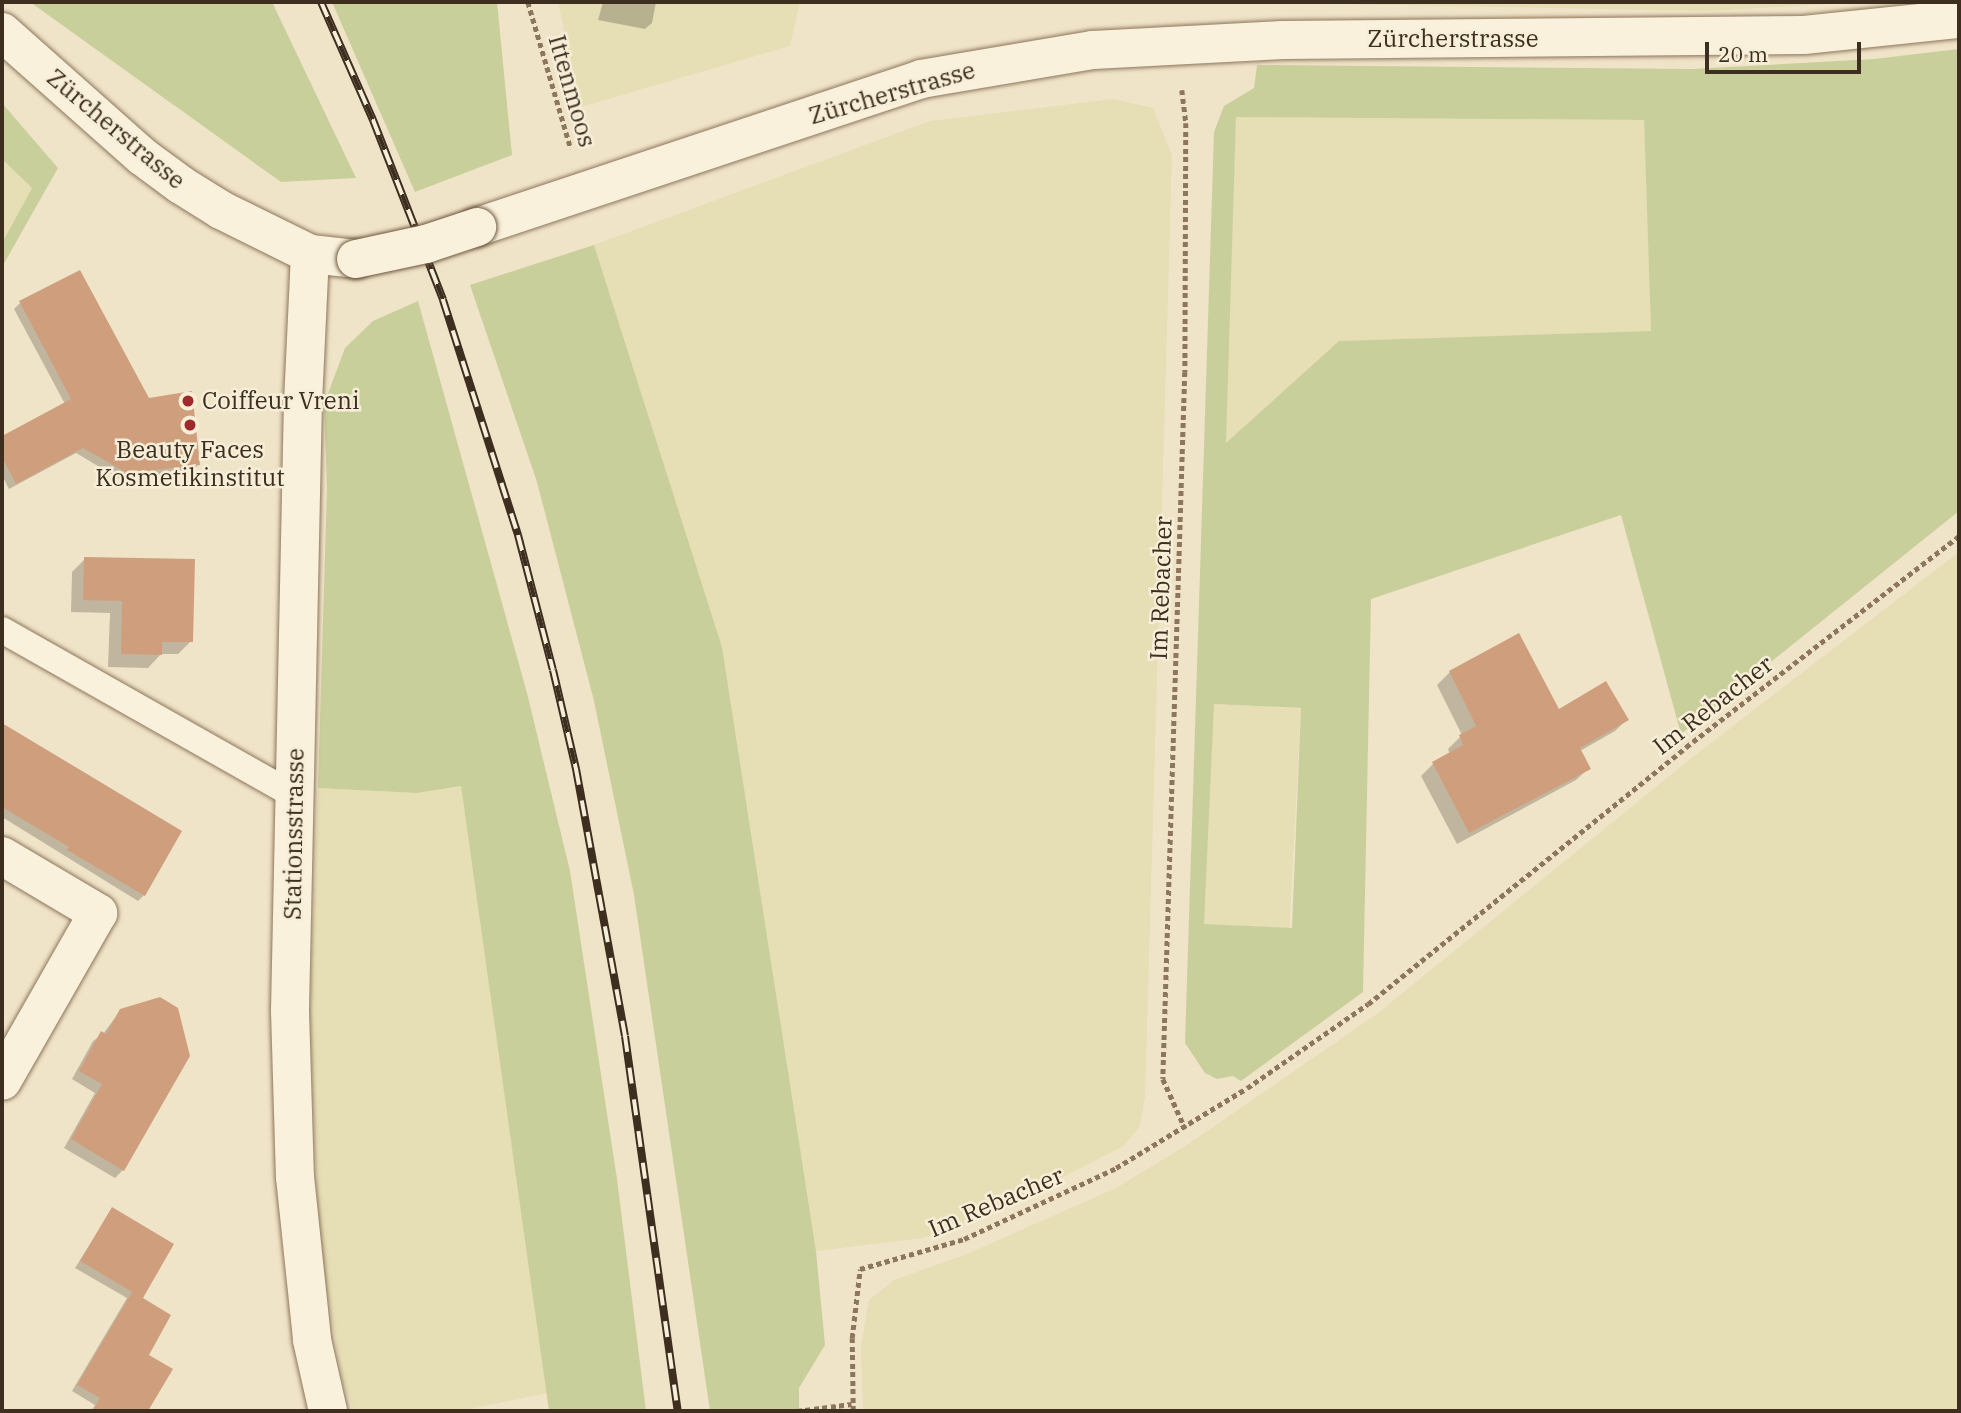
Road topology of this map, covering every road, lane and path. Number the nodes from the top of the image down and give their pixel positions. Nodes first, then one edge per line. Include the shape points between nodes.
1 (528, 2) edge
2 (1959, 19) edge
3 (2, 32) edge
4 (1177, 45) junction
5 (583, 190) junction
6 (310, 254) junction
7 (1959, 536) edge
8 (2, 630) edge
9 (294, 795) junction
10 (2, 856) edge
11 (2, 1081) edge
12 (1185, 1128) junction
13 (852, 1404) junction
14 (328, 1411) edge
15 (797, 1411) edge
16 (852, 1411) edge

1 - 5 path, Ittenmoos
2 - 4 main road, Zürcherstrasse via 1804,36
3 - 6 main road, Zürcherstrasse via 143,157 221,210
4 - 5 main road, Zürcherstrasse via 1093,50 921,79
4 - 12 path, Im Rebacher via 1186,123 1185,372 1163,1079
5 - 6 main road, Zürcherstrasse, bridge via 426,244 356,259
6 - 9 main road, Stationsstrasse
7 - 12 path, Im Rebacher via 1686,747 1368,1004
8 - 9 lane
9 - 14 main road, Stationsstrasse via 290,1011 295,1177 312,1340
10 - 11 main road via 98,914
12 - 13 path, Im Rebacher via 1116,1168 964,1239 860,1269 852,1338
13 - 15 path
13 - 16 path, Im Rebacher

